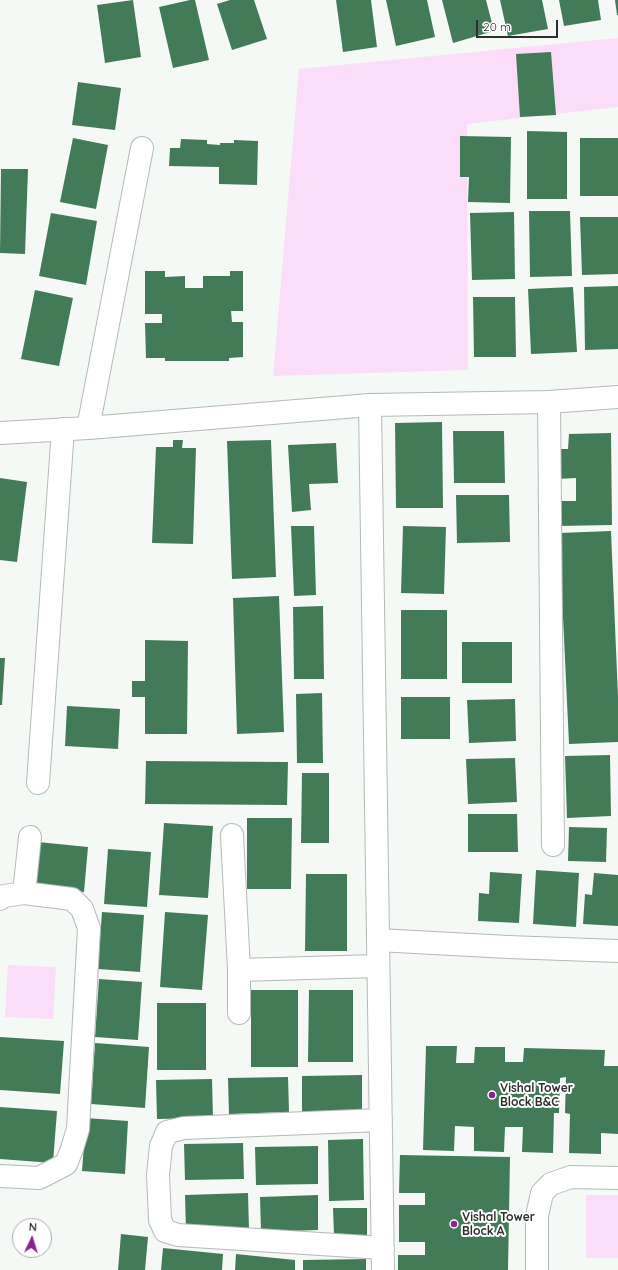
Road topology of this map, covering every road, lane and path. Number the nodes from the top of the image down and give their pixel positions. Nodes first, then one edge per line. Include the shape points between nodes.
1 (142, 148) dead end
2 (618, 397) edge
3 (549, 402) junction
4 (370, 405) junction
5 (88, 428) junction
6 (63, 430) junction
7 (0, 433) edge
8 (38, 783) dead end
9 (232, 835) dead end
10 (30, 837) dead end
11 (553, 845) dead end
12 (24, 893) junction
13 (0, 899) edge
14 (378, 940) junction
15 (618, 951) edge
16 (378, 966) junction
17 (239, 970) junction
18 (239, 1013) dead end
19 (381, 1120) junction
20 (0, 1176) edge
21 (618, 1178) edge
22 (383, 1248) junction
23 (383, 1270) edge
24 (537, 1270) edge

1 - 5 street
2 - 3 street
3 - 4 street
3 - 11 street
4 - 5 street
4 - 14 street
5 - 6 street
6 - 7 street
6 - 8 street
9 - 17 street
10 - 12 street
12 - 13 street
12 - 20 street via 72,900 82,909 89,928 78,1129 66,1164 39,1178
14 - 15 street
14 - 16 street
16 - 17 street
16 - 19 street
17 - 18 street
19 - 22 street
19 - 22 street via 184,1128 167,1132 161,1146 158,1175 160,1220 166,1231 178,1235
21 - 24 street via 571,1177 551,1184 542,1194 536,1216
22 - 23 street

